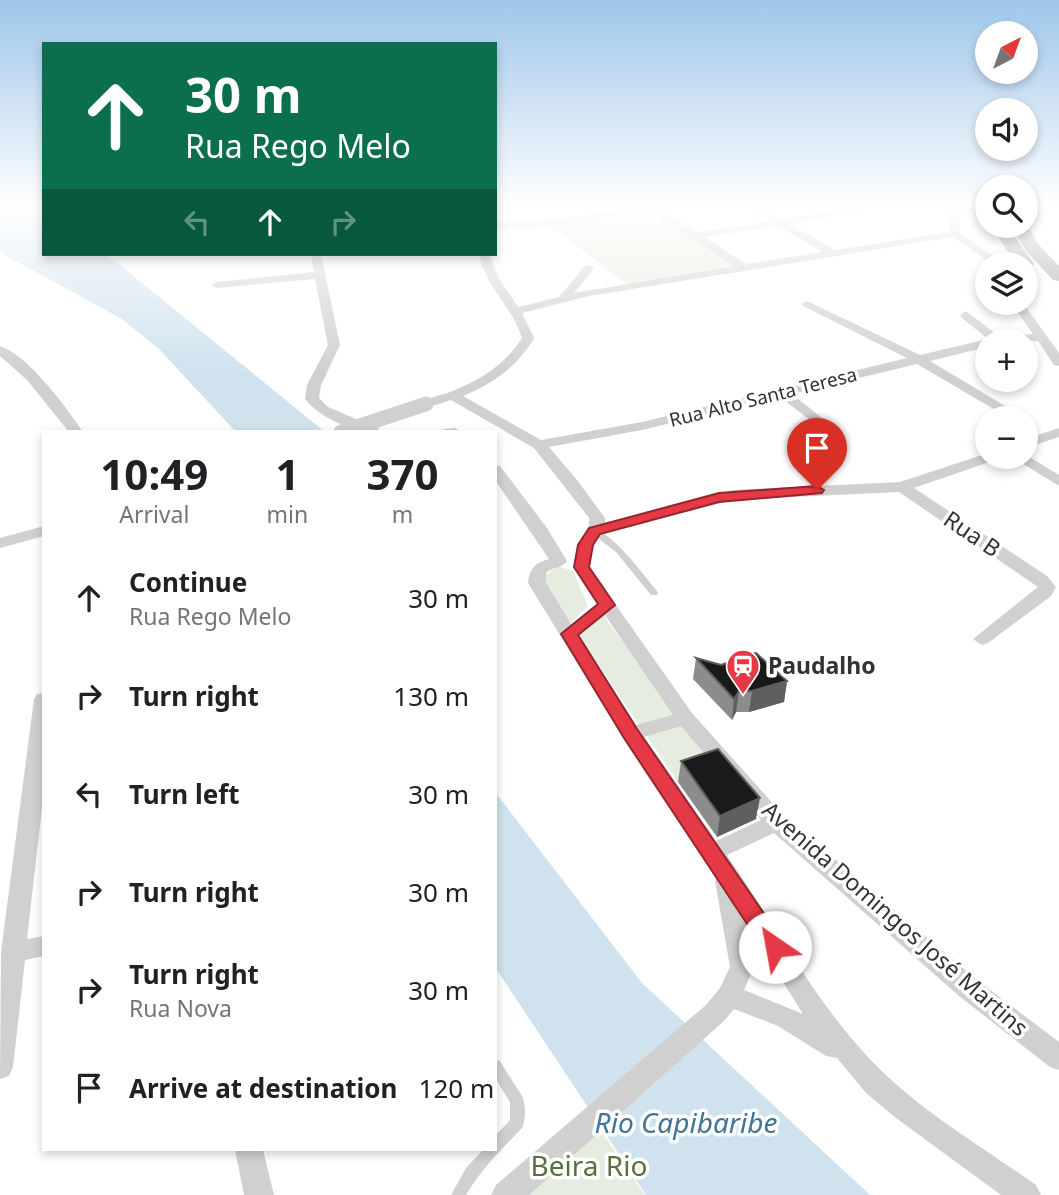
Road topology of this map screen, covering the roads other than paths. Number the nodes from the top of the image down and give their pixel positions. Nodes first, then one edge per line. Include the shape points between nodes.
1 (318, 264) edge
2 (487, 264) edge
3 (738, 264) edge
4 (777, 264) edge
5 (1042, 264) edge
6 (589, 268) dead end
7 (746, 269) junction
8 (1038, 273) edge
9 (320, 275) junction
10 (1055, 284) edge
11 (217, 285) dead end
12 (564, 298) junction
13 (807, 304) dead end
14 (514, 312) junction
15 (966, 315) dead end
16 (1025, 315) edge
17 (982, 329) edge
18 (1039, 337) joint
19 (975, 346) edge
20 (0, 350) edge
21 (918, 359) junction
22 (15, 361) junction
23 (1059, 362) edge
24 (0, 365) edge
25 (782, 392) junction
26 (453, 396) junction
27 (998, 406) edge
28 (827, 429) dead end
29 (74, 430) edge
30 (347, 430) edge
31 (369, 430) edge
32 (539, 445) junction
33 (975, 462) edge
34 (1038, 468) edge
35 (497, 472) edge
36 (1059, 481) edge
37 (902, 487) junction
38 (594, 531) junction
39 (42, 532) edge
40 (0, 543) edge
41 (559, 561) junction
42 (582, 567) junction
43 (654, 593) dead end
44 (607, 605) junction
45 (569, 634) junction
46 (982, 639) dead end
47 (42, 710) edge
48 (685, 718) junction
49 (631, 734) junction
50 (776, 822) junction
51 (718, 862) junction
52 (8, 916) edge
53 (42, 946) edge
54 (13, 952) junction
55 (722, 1005) junction
56 (1059, 1058) edge
57 (853, 1060) junction
58 (0, 1068) edge
59 (497, 1068) edge
60 (497, 1145) edge
61 (248, 1151) edge
62 (491, 1151) edge
63 (259, 1195) edge
64 (458, 1195) edge
65 (506, 1195) edge
66 (1026, 1195) edge

1 - 9 street
2 - 14 street
3 - 7 street
4 - 7 street
5 - 10 highway
6 - 12 street
7 - 12 street
8 - 10 highway
9 - 11 street
9 - 31 street via 334,345 312,399 323,410
12 - 14 street
13 - 21 street
14 - 26 street via 528,334 522,350 488,378
15 - 17 street
16 - 18 street
18 - 23 street
19 - 21 street, Rua Alto Santa Teresa
20 - 22 street
21 - 25 street, Rua Alto Santa Teresa
21 - 27 street
22 - 24 street
22 - 29 street
25 - 28 street
25 - 32 street, Rua Alto Santa Teresa
26 - 30 street, bridge
26 - 32 street
32 - 38 street via 594,513 598,522
33 - 37 street
34 - 36 street
35 - 41 street
37 - 38 street via 733,495
37 - 46 street, Rua B via 1047,587
38 - 42 street
38 - 43 lane via 619,550
39 - 40 street
41 - 42 street
41 - 45 street via 544,566 537,583
42 - 44 street, Avenida Domingos José Martins
44 - 45 street
44 - 48 street, Avenida Domingos José Martins
45 - 49 street
47 - 52 street
48 - 49 street
48 - 50 street, Avenida Domingos José Martins
49 - 51 street
50 - 51 street
50 - 56 street, Avenida Domingos José Martins via 968,988
51 - 55 street via 742,967
51 - 57 street via 826,1027
52 - 54 street
53 - 54 street
54 - 58 street
55 - 57 street via 787,1017
55 - 65 street
57 - 66 street via 906,1109
59 - 60 lane via 517,1101 517,1123
61 - 63 street
62 - 64 lane

